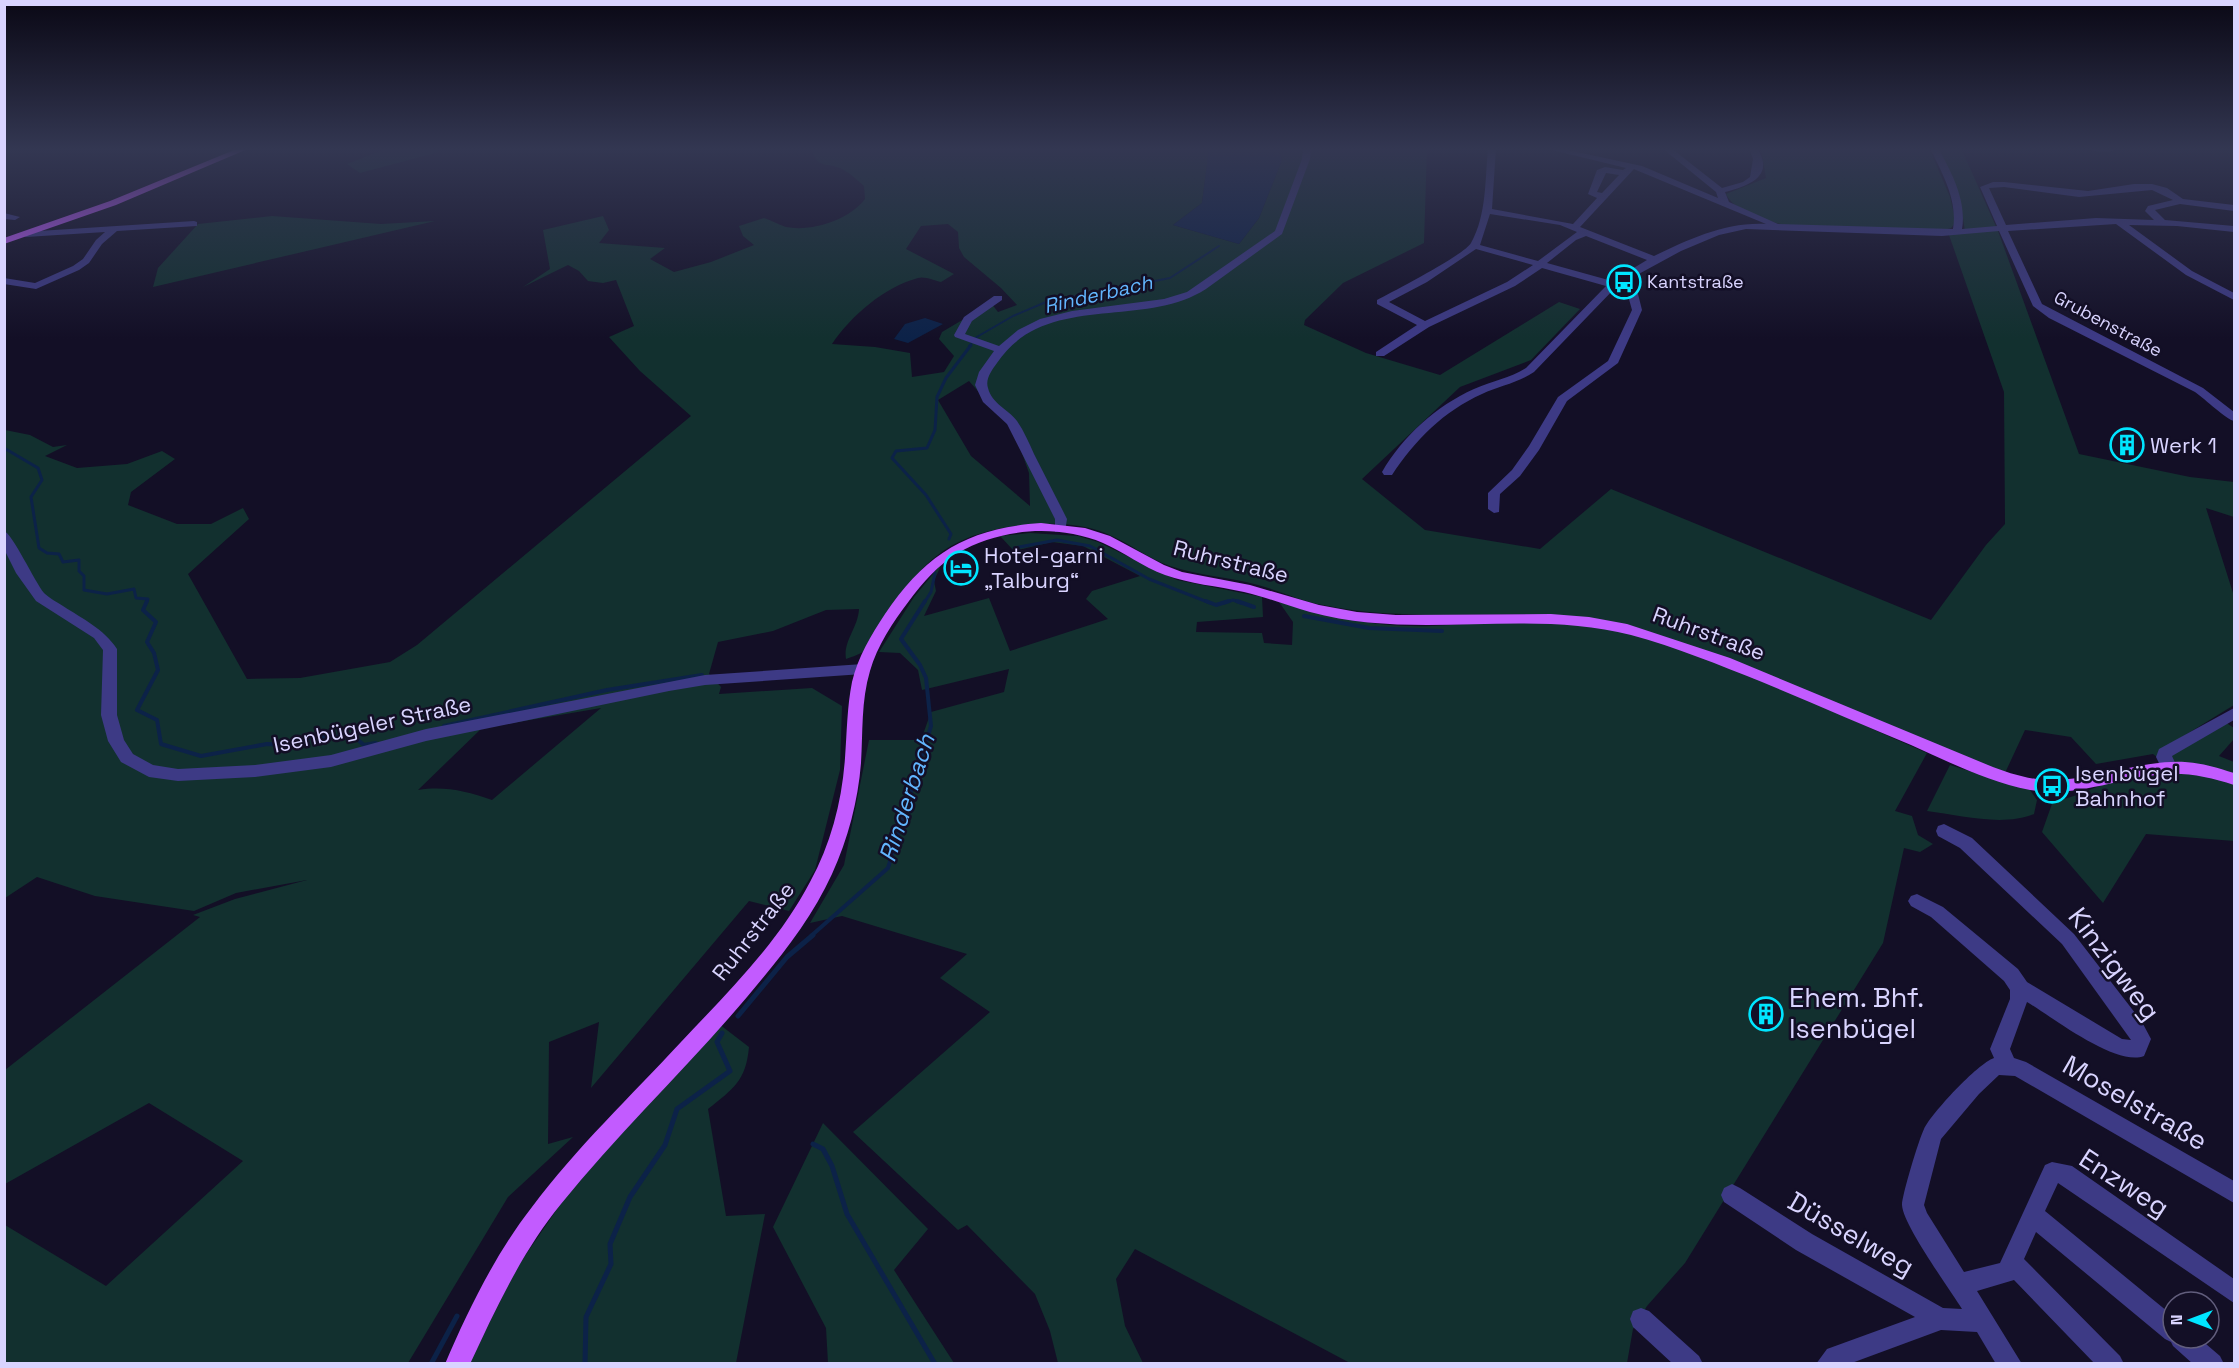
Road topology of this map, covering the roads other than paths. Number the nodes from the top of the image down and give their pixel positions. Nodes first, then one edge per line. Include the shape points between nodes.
1 (1487, 211) edge
2 (86, 212) edge
3 (1286, 212) edge
4 (1493, 212) edge
5 (1589, 212) edge
6 (1745, 212) edge
7 (1959, 212) edge
8 (1992, 212) edge
9 (2151, 212) edge
10 (2119, 222) junction
11 (2162, 222) junction
12 (194, 224) dead end
13 (1575, 227) junction
14 (1782, 228) junction
15 (1999, 228) junction
16 (2235, 229) edge
17 (113, 230) junction
18 (1586, 232) junction
19 (1957, 232) junction
20 (26, 234) junction
21 (4, 241) edge
22 (1475, 246) junction
23 (1657, 261) junction
24 (1539, 266) junction
25 (4, 281) edge
26 (1616, 284) junction
27 (2235, 297) edge
28 (998, 298) dead end
29 (1425, 325) junction
30 (994, 348) junction
31 (1380, 354) dead end
32 (2235, 418) edge
33 (1389, 472) dead end
34 (1494, 510) dead end
35 (1060, 530) junction
36 (4, 535) edge
37 (863, 669) junction
38 (2235, 713) edge
39 (2169, 767) junction
40 (2235, 779) edge
41 (1944, 831) dead end
42 (1917, 901) dead end
43 (2020, 988) junction
44 (2007, 1065) junction
45 (2235, 1192) edge
46 (1732, 1195) dead end
47 (2032, 1215) junction
48 (2011, 1261) junction
49 (1960, 1284) junction
50 (2235, 1292) edge
51 (1641, 1319) dead end
52 (1941, 1319) junction
53 (1982, 1321) junction
54 (2161, 1321) edge
55 (2195, 1350) edge
56 (457, 1364) edge
57 (1691, 1364) edge
58 (1828, 1364) edge
59 (2010, 1364) edge
60 (2112, 1364) edge
61 (2212, 1364) edge

1 - 22 street
2 - 20 main road
3 - 30 street via 1279,232 1202,287 1165,302 1044,321
4 - 13 street
5 - 13 street
6 - 14 street
7 - 19 street
8 - 15 street, Grubenstraße
9 - 11 street
10 - 11 street
10 - 15 street
10 - 27 street via 2189,273
11 - 16 street
12 - 17 street
13 - 18 street
14 - 19 street
14 - 23 street via 1725,229
15 - 19 street
15 - 32 street, Grubenstraße via 2034,300 2044,311 2199,390
17 - 20 street
17 - 25 street via 86,261 68,272 36,286
18 - 23 street
18 - 24 street
20 - 21 main road
22 - 24 street
22 - 29 street via 1381,302
23 - 26 street
24 - 26 street
24 - 29 street via 1485,298
26 - 33 street via 1528,372 1471,395 1434,421 1398,453
26 - 34 street via 1632,290 1637,310 1612,363 1562,399 1535,447 1516,473 1494,493
28 - 30 street via 964,323 959,335
29 - 31 street
30 - 35 street via 981,385 987,400 1012,422 1061,519
35 - 37 main road, Ruhrstraße via 1030,528 991,534 959,546 939,560 923,573 903,600
35 - 39 main road, Ruhrstraße via 1104,539 1158,568 1182,576 1256,590 1320,610 1412,621 1547,617 1593,621 1632,630 1717,658 1982,769 2023,782 2070,784
36 - 37 street, Isenbügeler Straße via 41,598 99,634 110,649 110,715 116,741 127,758 149,771 178,774 283,768 331,761 426,735 669,686
37 - 56 main road, Ruhrstraße via 851,779 838,840 820,884 792,926 741,987 572,1175 530,1228 494,1288
38 - 39 street via 2165,753 2163,757
39 - 40 main road, Ruhrstraße via 2192,768
41 - 43 street, Kinzigweg via 1966,843 2068,939 2135,1028 2141,1039 2137,1050 2119,1047
42 - 43 street, Kinzigweg via 1937,912 2011,975
43 - 44 street via 2000,1049
44 - 45 street, Moselstraße via 2019,1068
44 - 49 street via 1995,1067 1980,1080 1932,1134 1913,1205 1918,1220
46 - 52 street, Düsselweg via 1804,1242
47 - 48 street, Enzweg
47 - 50 street, Enzweg via 2052,1172 2065,1173
47 - 54 street
48 - 49 street, Enzweg via 2007,1272
48 - 60 street
49 - 53 street
51 - 57 street
52 - 53 street
52 - 58 street via 1835,1357
53 - 59 street
55 - 61 street

